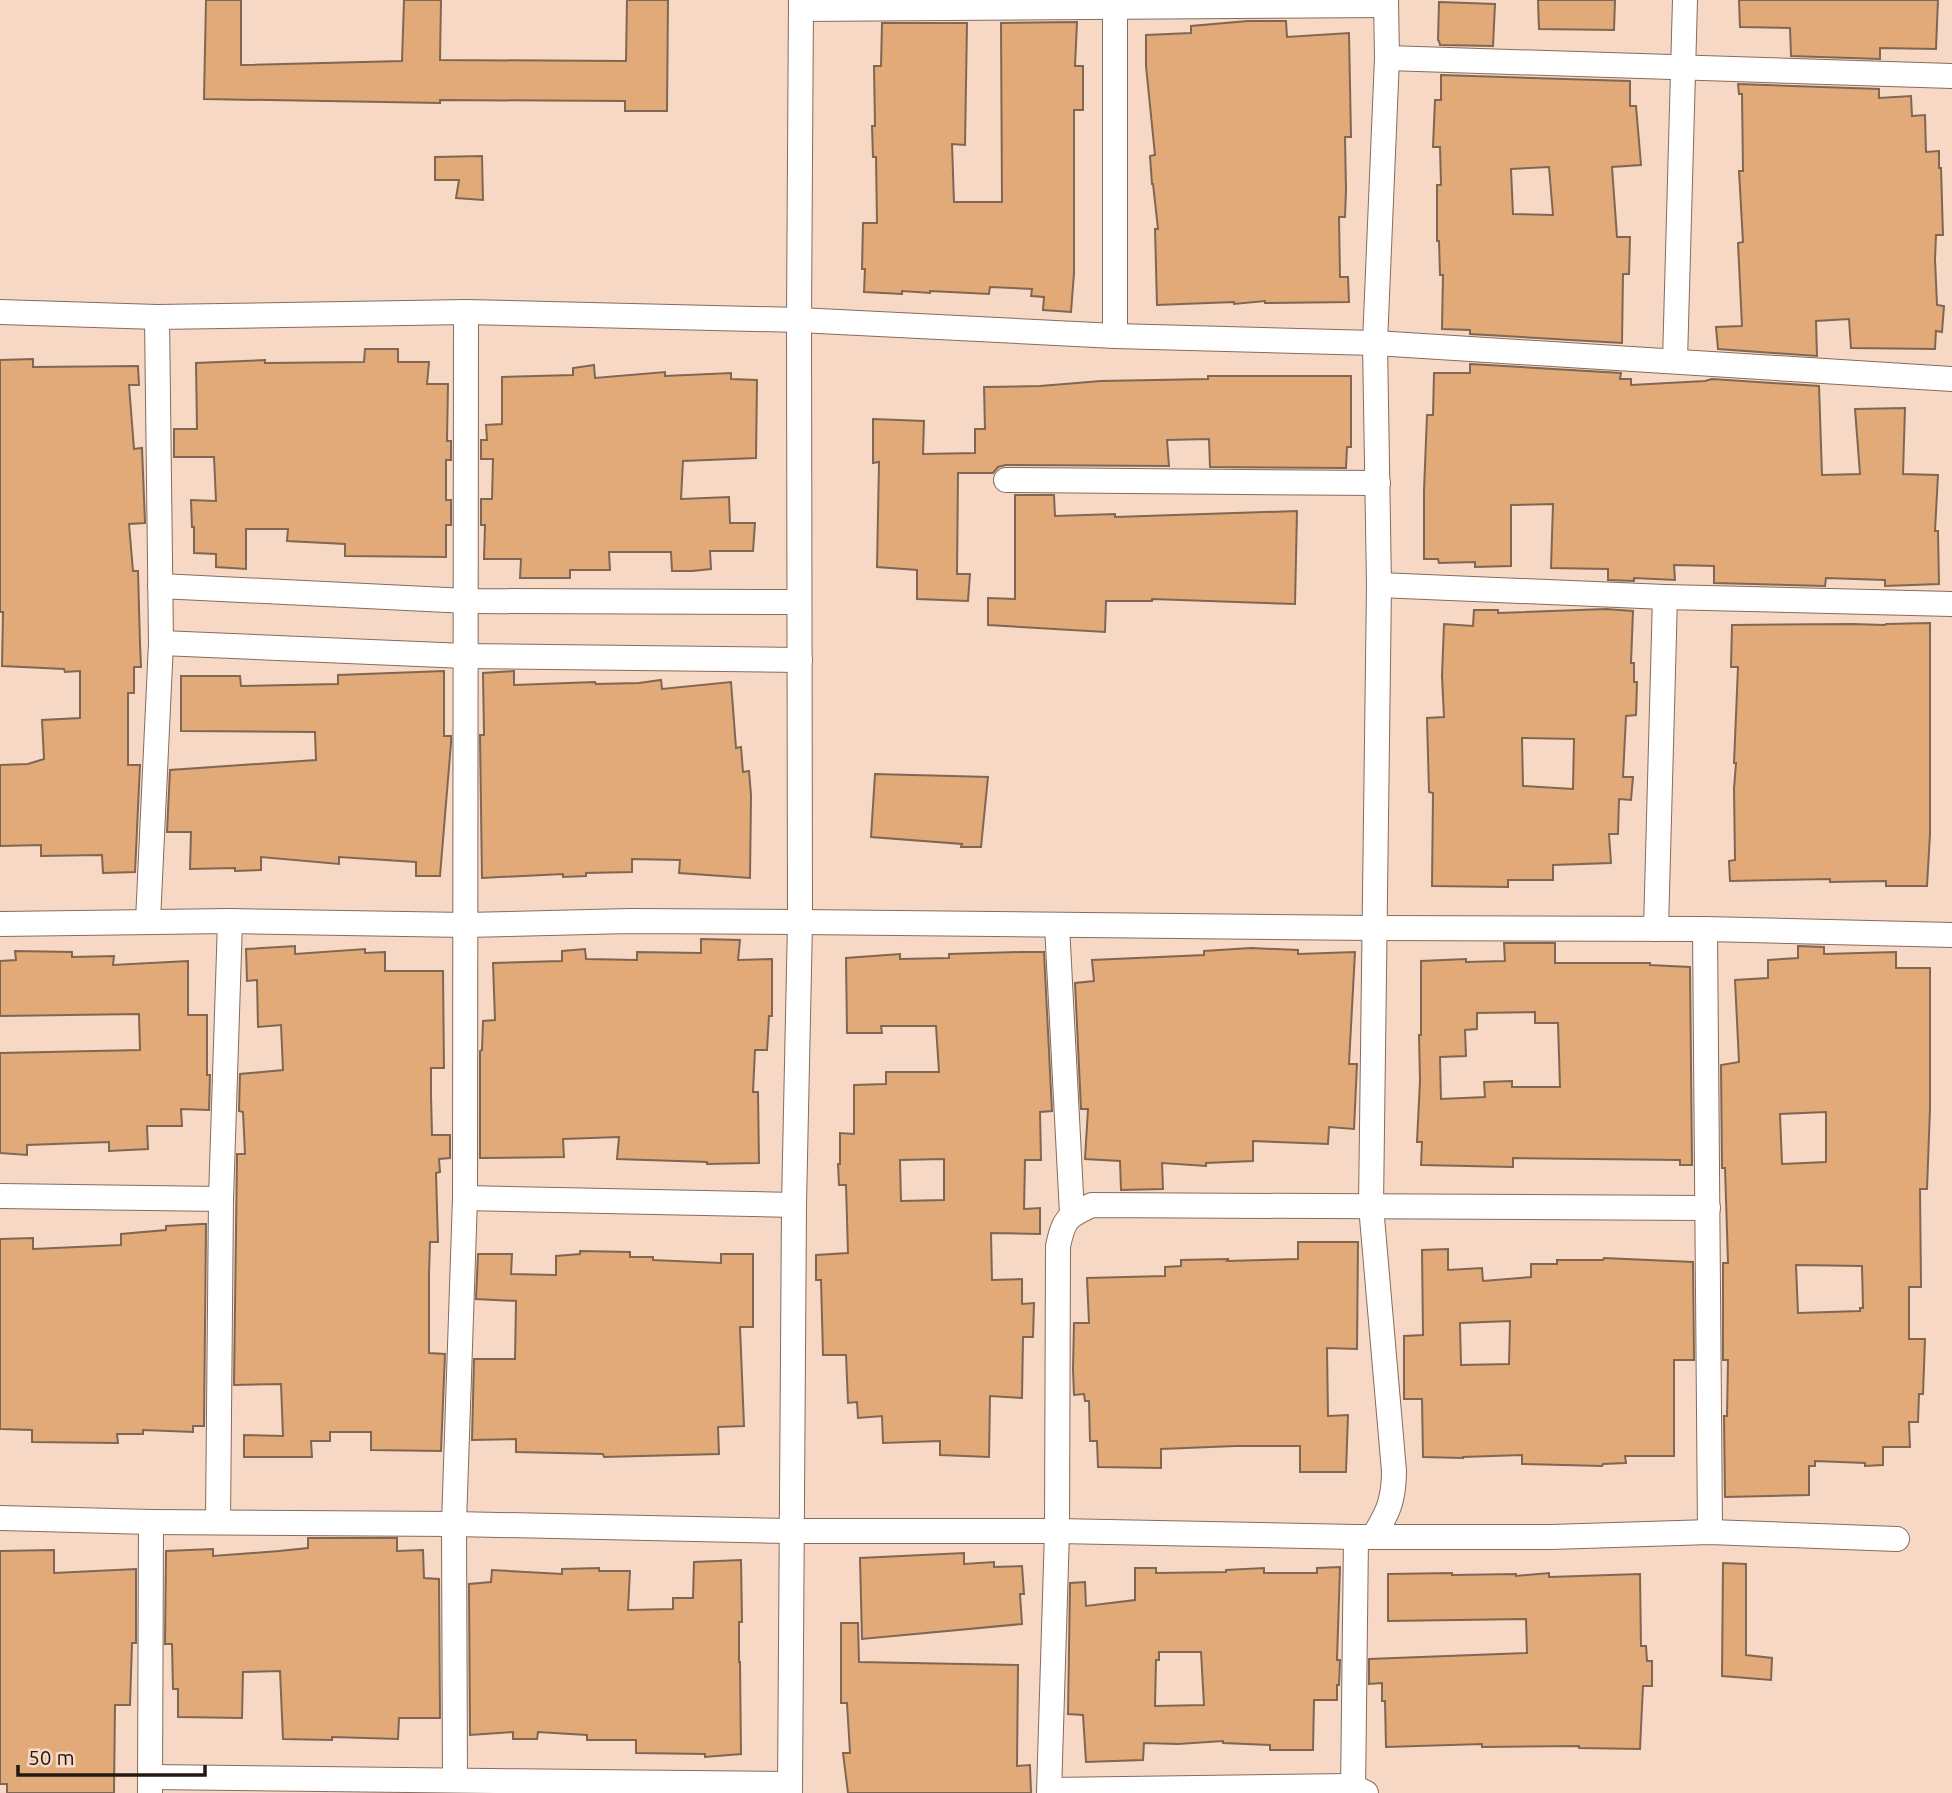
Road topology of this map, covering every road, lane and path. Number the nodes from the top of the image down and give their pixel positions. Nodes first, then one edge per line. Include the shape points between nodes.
1 (1685, 0) edge
2 (1386, 2) edge
3 (1115, 3) edge
4 (801, 5) edge
5 (1387, 58) junction
6 (1685, 67) junction
7 (1952, 76) edge
8 (0, 312) edge
9 (466, 312) junction
10 (156, 317) junction
11 (799, 320) junction
12 (1115, 336) junction
13 (1375, 343) junction
14 (1675, 361) junction
15 (1952, 379) edge
16 (1006, 480) dead end
17 (1378, 483) junction
18 (1379, 585) junction
19 (160, 586) junction
20 (1665, 597) junction
21 (467, 601) junction
22 (799, 603) junction
23 (1952, 604) edge
24 (161, 643) junction
25 (465, 656) junction
26 (800, 660) junction
27 (148, 921) junction
28 (230, 921) junction
29 (800, 922) junction
30 (0, 923) edge
31 (465, 925) junction
32 (1057, 925) junction
33 (1374, 928) junction
34 (1656, 929) junction
35 (1705, 929) junction
36 (1952, 935) edge
37 (0, 1196) edge
38 (465, 1198) junction
39 (221, 1199) junction
40 (794, 1205) junction
41 (1371, 1206) junction
42 (1708, 1208) junction
43 (1072, 1214) junction
44 (0, 1518) edge
45 (151, 1522) junction
46 (218, 1522) junction
47 (454, 1524) junction
48 (792, 1531) junction
49 (1057, 1531) junction
50 (1710, 1532) junction
51 (1364, 1537) junction
52 (1897, 1539) dead end
53 (455, 1780) junction
54 (150, 1785) edge
55 (421, 1787) edge
56 (482, 1787) edge
57 (790, 1788) edge
58 (1357, 1791) edge
59 (1050, 1792) edge

1 - 6 street
2 - 3 street
2 - 5 street
3 - 4 street
3 - 12 street
4 - 11 street
5 - 6 street
5 - 13 street
6 - 7 street
6 - 14 street
8 - 10 street
9 - 10 street
9 - 11 street
9 - 21 street
10 - 19 street
11 - 12 street
11 - 22 street
12 - 13 street
13 - 14 street
13 - 17 street
14 - 15 street
16 - 17 street
17 - 18 street
18 - 20 street
18 - 33 street
19 - 21 street
19 - 24 street
20 - 23 street
20 - 34 street
21 - 22 street
21 - 25 street
22 - 26 street
24 - 25 street
24 - 27 street
25 - 26 street
25 - 31 street
26 - 29 street
27 - 28 street
27 - 30 street
28 - 31 street
28 - 39 street
29 - 31 street
29 - 32 street
29 - 40 street
31 - 38 street
32 - 33 street
32 - 43 street
33 - 34 street
33 - 41 street
34 - 35 street
35 - 36 street
35 - 42 street
37 - 39 street
38 - 40 street
38 - 47 street
39 - 46 street
40 - 48 street
41 - 42 street
41 - 43 street via 1092,1205
41 - 51 street via 1394,1490 1388,1512
42 - 50 street
43 - 49 street via 1062,1228 1058,1246
44 - 45 street
45 - 46 street
45 - 54 street
46 - 47 street
47 - 48 street
47 - 53 street
48 - 49 street
48 - 57 street
49 - 51 street
49 - 59 street
50 - 51 street
50 - 52 street
51 - 58 street
53 - 55 street
53 - 56 street
54 - 55 street
56 - 57 street
58 - 59 street

